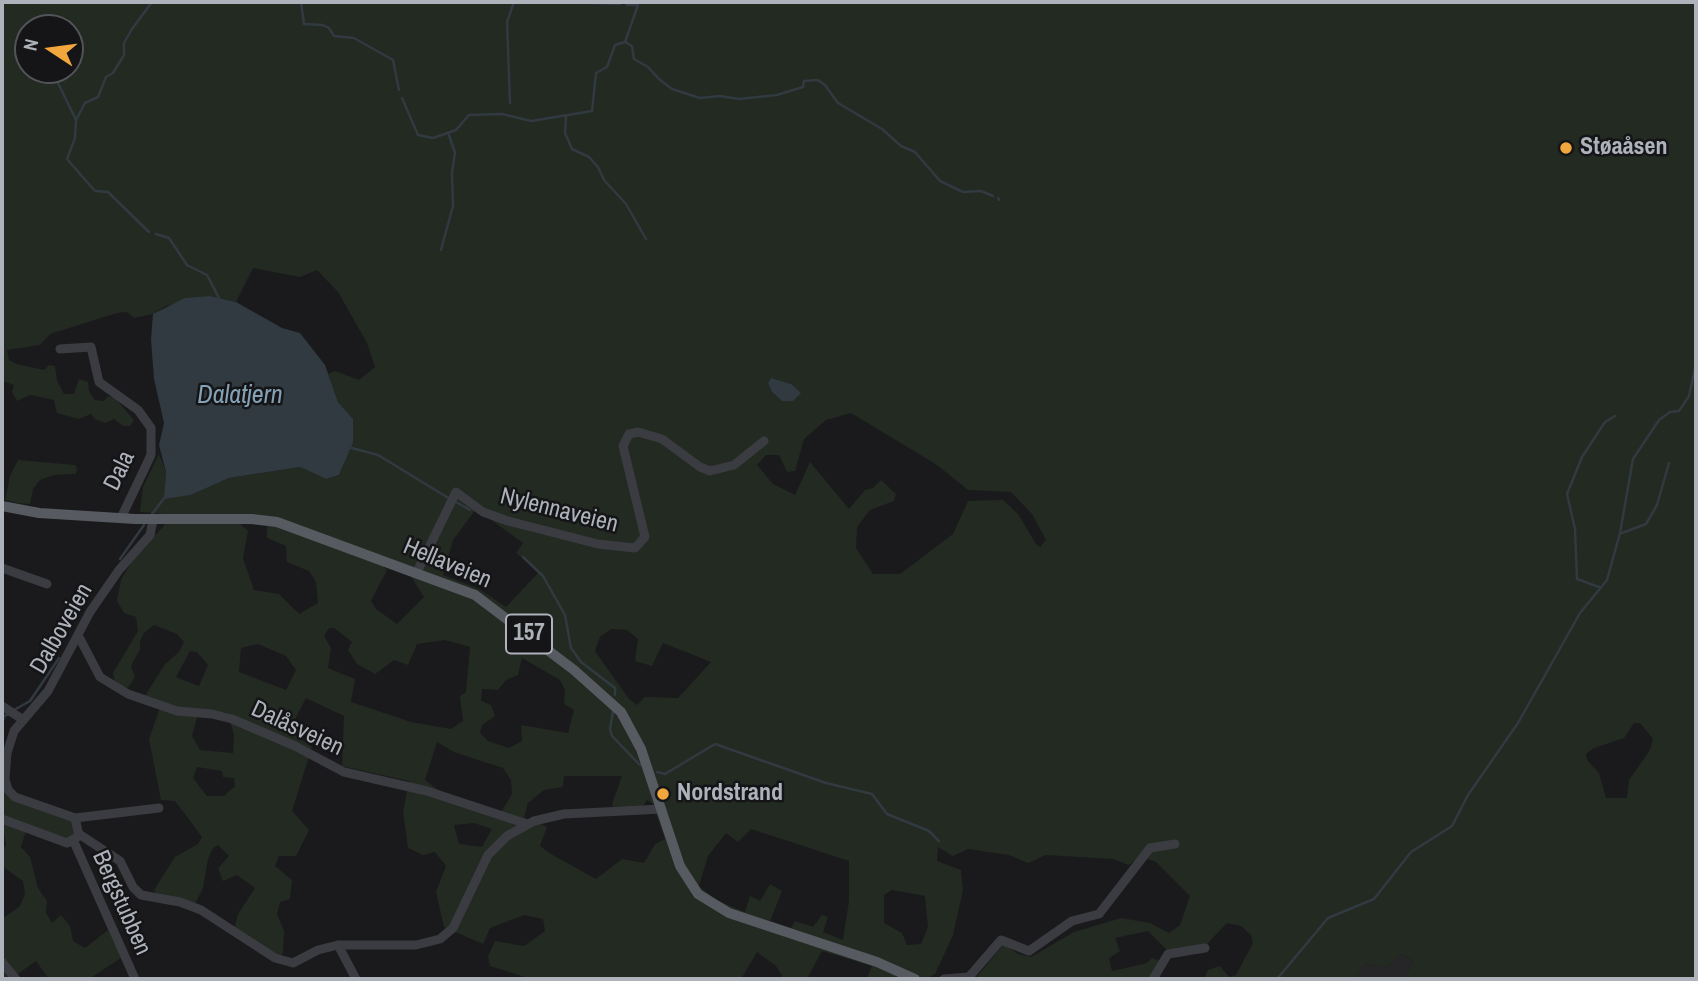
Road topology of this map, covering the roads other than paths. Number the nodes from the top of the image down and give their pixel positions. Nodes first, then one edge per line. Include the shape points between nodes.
1 (60, 349) dead end
2 (764, 441) dead end
3 (2, 506) edge
4 (121, 518) junction
5 (153, 520) junction
6 (2, 568) edge
7 (417, 572) junction
8 (47, 584) dead end
9 (78, 635) junction
10 (2, 706) edge
11 (22, 719) junction
12 (159, 808) dead end
13 (662, 809) junction
14 (75, 817) junction
15 (2, 819) edge
16 (527, 824) junction
17 (77, 838) junction
18 (1175, 844) dead end
19 (338, 945) junction
20 (1205, 948) dead end
21 (2, 962) edge
22 (357, 978) edge
23 (16, 979) edge
24 (135, 979) edge
25 (915, 979) edge
26 (944, 979) edge
27 (1153, 979) edge

1 - 4 street, Dala via 92,349 99,382 138,410 152,435 149,460
2 - 7 street, Nylennaveien via 734,465 710,471 662,439 642,432 629,434 623,446 645,537 635,548 598,544 508,522 483,512 456,492
3 - 4 main road, Hellaveien / 157
4 - 5 main road, Hellaveien / 157
5 - 7 main road, Hellaveien / 157 via 277,522
5 - 9 street, Dalboveien via 150,535 119,570
6 - 8 street
7 - 13 main road, Hellaveien / 157 via 484,601 612,702 634,734
9 - 11 street, Dalboveien via 48,691
9 - 16 street, Dalåsveien via 100,677 128,694 177,711 232,719 344,772 427,791
10 - 11 street
11 - 14 street, Dalboveien via 7,752 8,790 37,806
12 - 14 street
13 - 16 street via 564,814
13 - 25 main road, Hellaveien / 157 via 685,877 712,905
14 - 17 street
15 - 17 street via 59,842
16 - 19 street via 488,855 453,928 440,939 416,945
17 - 19 street via 120,861 141,895 201,910 281,961 299,962
17 - 24 street, Bergstubben
18 - 26 street via 1150,848 1099,914 1072,921 1029,951 1001,940 969,977
19 - 22 street
20 - 27 street via 1168,954
21 - 23 street

